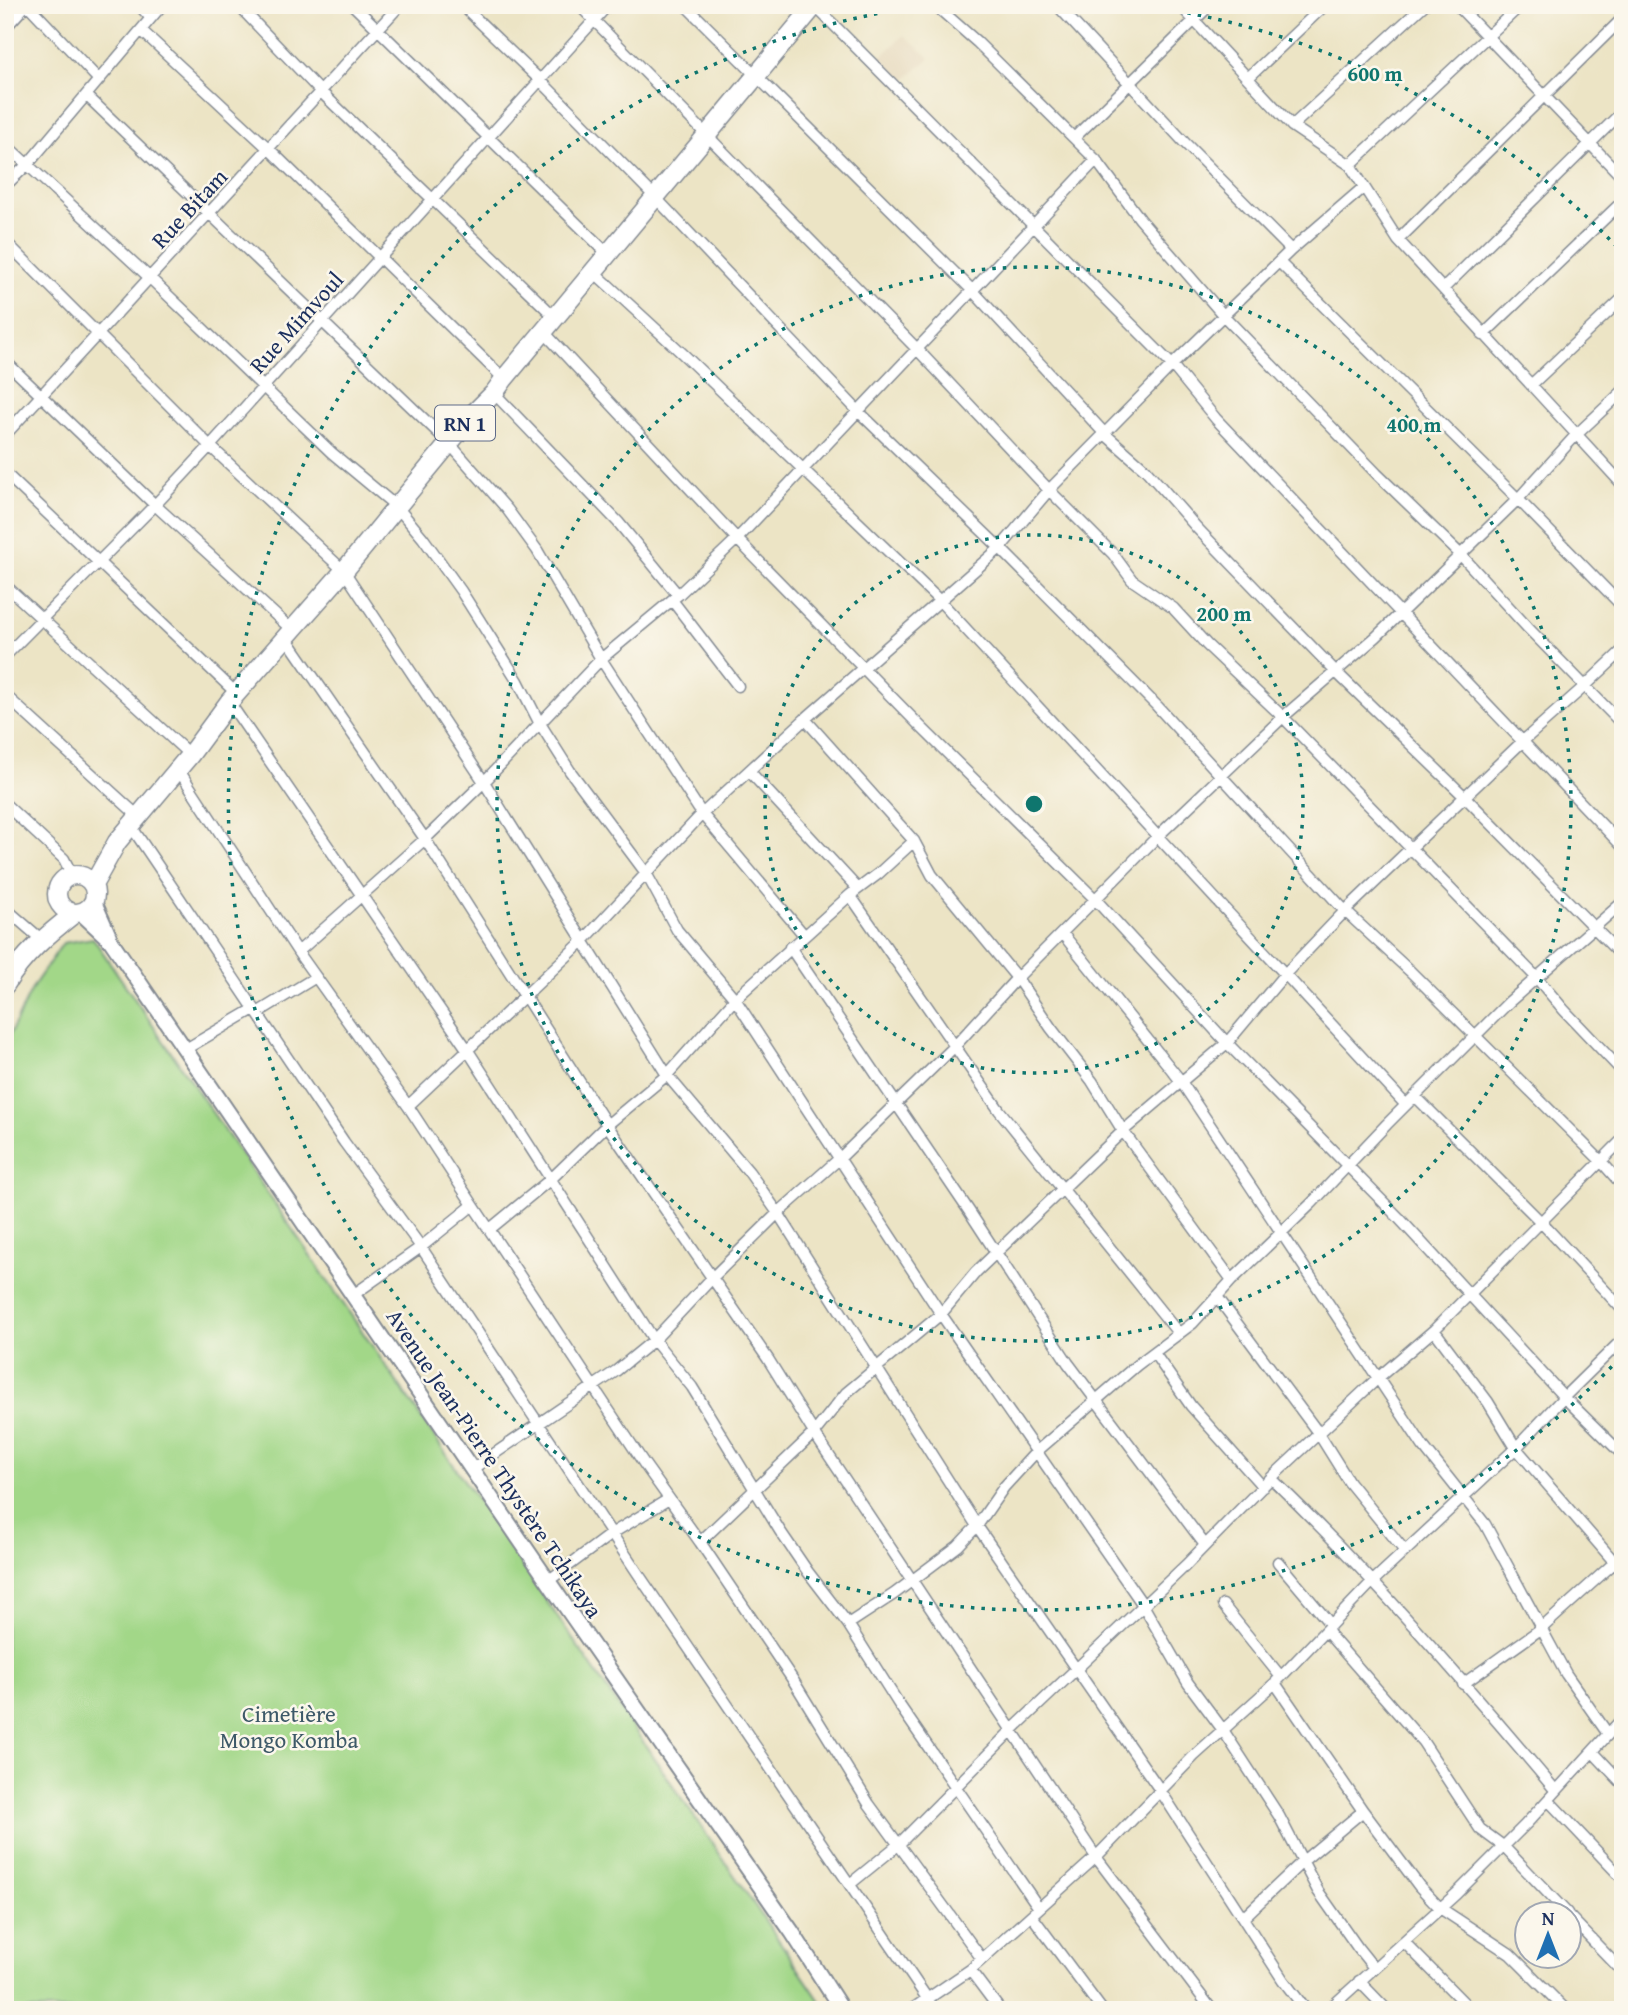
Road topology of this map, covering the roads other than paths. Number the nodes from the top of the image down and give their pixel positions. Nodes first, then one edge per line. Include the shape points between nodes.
1 (27, 5) edge
2 (139, 5) edge
3 (162, 5) edge
4 (239, 5) edge
5 (353, 5) edge
6 (400, 5) edge
7 (463, 5) edge
8 (579, 5) edge
9 (608, 5) edge
10 (685, 5) edge
11 (815, 5) edge
12 (935, 5) edge
13 (1057, 5) edge
14 (1180, 5) edge
15 (1210, 5) edge
16 (1325, 5) edge
17 (1423, 5) edge
18 (1457, 5) edge
19 (1521, 5) edge
20 (151, 18) junction
21 (1623, 18) edge
22 (593, 20) junction
23 (1194, 20) junction
24 (5, 28) edge
25 (378, 29) junction
26 (141, 30) junction
27 (1487, 39) junction
28 (758, 75) junction
29 (1249, 77) junction
30 (99, 80) junction
31 (540, 80) junction
32 (1130, 82) junction
33 (321, 92) junction
34 (1543, 95) junction
35 (87, 96) junction
36 (1623, 111) edge
37 (1292, 126) junction
38 (708, 134) junction
39 (488, 138) junction
40 (1074, 138) junction
41 (1588, 144) junction
42 (5, 145) edge
43 (270, 149) junction
44 (1096, 160) junction
45 (27, 164) junction
46 (1350, 165) junction
47 (1623, 178) edge
48 (5, 186) edge
49 (1364, 187) junction
50 (656, 197) junction
51 (432, 200) junction
52 (1623, 201) edge
53 (209, 215) junction
54 (1033, 224) junction
55 (1398, 240) junction
56 (5, 241) edge
57 (1291, 250) junction
58 (608, 254) junction
59 (380, 257) junction
60 (1279, 262) junction
61 (594, 272) junction
62 (150, 278) junction
63 (1443, 289) junction
64 (972, 290) junction
65 (1623, 298) edge
66 (1224, 316) junction
67 (556, 318) junction
68 (324, 321) junction
69 (544, 332) junction
70 (1483, 335) junction
71 (98, 336) junction
72 (917, 349) junction
73 (5, 361) edge
74 (1172, 365) junction
75 (1531, 385) junction
76 (265, 386) junction
77 (499, 386) junction
78 (1623, 391) edge
79 (42, 397) junction
80 (859, 412) junction
81 (5, 435) edge
82 (1106, 435) junction
83 (1576, 435) junction
84 (449, 443) junction
85 (210, 446) junction
86 (804, 470) junction
87 (5, 473) edge
88 (1623, 485) edge
89 (1049, 490) junction
90 (1518, 499) junction
91 (155, 505) junction
92 (397, 507) junction
93 (737, 539) junction
94 (1000, 548) junction
95 (1460, 554) junction
96 (97, 562) junction
97 (344, 571) junction
98 (5, 585) edge
99 (675, 597) junction
100 (940, 601) junction
101 (1623, 607) edge
102 (1399, 614) junction
103 (41, 619) junction
104 (288, 633) junction
105 (1623, 650) edge
106 (5, 656) edge
107 (601, 659) junction
108 (865, 668) junction
109 (1336, 672) junction
110 (738, 687) dead end
111 (1585, 687) junction
112 (5, 695) edge
113 (232, 697) junction
114 (1283, 717) junction
115 (805, 719) junction
116 (539, 722) junction
117 (1623, 724) edge
118 (1523, 741) junction
119 (190, 755) junction
120 (178, 769) junction
121 (750, 772) junction
122 (1222, 777) junction
123 (484, 782) junction
124 (1465, 797) junction
125 (5, 804) edge
126 (702, 814) junction
127 (134, 821) junction
128 (1158, 836) junction
129 (425, 839) junction
130 (914, 841) junction
131 (1623, 847) edge
132 (1410, 849) junction
133 (646, 873) junction
134 (854, 892) junction
135 (82, 894) junction
136 (56, 895) junction
137 (360, 897) junction
138 (1095, 899) junction
139 (1623, 902) edge
140 (5, 908) edge
141 (1345, 911) junction
142 (1594, 927) junction
143 (1062, 933) junction
144 (804, 935) junction
145 (43, 939) junction
146 (584, 940) junction
147 (790, 947) junction
148 (298, 952) junction
149 (1623, 957) edge
150 (1284, 975) junction
151 (316, 977) junction
152 (1536, 977) junction
153 (1017, 978) junction
154 (5, 985) edge
155 (525, 994) junction
156 (735, 999) junction
157 (256, 1011) junction
158 (1476, 1036) junction
159 (1227, 1043) junction
160 (954, 1047) junction
161 (467, 1049) junction
162 (184, 1050) junction
163 (1623, 1072) edge
164 (667, 1074) junction
165 (1180, 1080) junction
166 (1415, 1096) junction
167 (895, 1105) junction
168 (1406, 1105) junction
169 (408, 1106) junction
170 (607, 1125) junction
171 (1123, 1130) junction
172 (1623, 1139) edge
173 (839, 1159) junction
174 (1600, 1160) junction
175 (1348, 1166) junction
176 (552, 1178) junction
177 (1623, 1186) edge
178 (1063, 1190) junction
179 (473, 1205) junction
180 (778, 1213) junction
181 (1541, 1222) junction
182 (490, 1229) junction
183 (1281, 1234) junction
184 (421, 1247) junction
185 (995, 1254) junction
186 (713, 1277) junction
187 (1232, 1280) junction
188 (353, 1295) junction
189 (1468, 1295) junction
190 (1219, 1298) junction
191 (1623, 1310) edge
192 (941, 1314) junction
193 (1434, 1330) junction
194 (1179, 1334) junction
195 (654, 1340) junction
196 (1621, 1343) edge
197 (1154, 1353) junction
198 (876, 1368) junction
199 (1379, 1377) junction
200 (593, 1387) junction
201 (1564, 1397) junction
202 (1097, 1399) junction
203 (537, 1424) junction
204 (814, 1433) junction
205 (1319, 1434) junction
206 (1516, 1448) junction
207 (1036, 1452) junction
208 (1623, 1455) edge
209 (472, 1469) junction
210 (1271, 1478) junction
211 (1263, 1487) junction
212 (755, 1490) junction
213 (1464, 1497) junction
214 (669, 1499) junction
215 (977, 1526) junction
216 (611, 1534) junction
217 (700, 1542) junction
218 (1205, 1545) junction
219 (1404, 1550) junction
220 (1278, 1562) dead end
221 (1614, 1563) junction
222 (1623, 1572) edge
223 (913, 1579) junction
224 (548, 1581) junction
225 (1373, 1581) junction
226 (1143, 1605) junction
227 (1223, 1605) dead end
228 (848, 1623) junction
229 (1329, 1628) junction
230 (1542, 1628) junction
231 (1076, 1670) junction
232 (1278, 1680) junction
233 (1463, 1684) junction
234 (1623, 1718) edge
235 (1012, 1730) junction
236 (1223, 1730) junction
237 (1608, 1734) junction
238 (1593, 1752) junction
239 (1623, 1784) edge
240 (956, 1786) junction
241 (1160, 1790) junction
242 (1552, 1796) junction
243 (1363, 1811) junction
244 (898, 1845) junction
245 (1503, 1846) junction
246 (1096, 1857) junction
247 (1303, 1861) junction
248 (1623, 1879) edge
249 (850, 1884) junction
250 (1554, 1899) edge
251 (1440, 1908) junction
252 (1036, 1912) junction
253 (1243, 1918) junction
254 (1582, 1929) edge
255 (1404, 1942) junction
256 (982, 1959) junction
257 (1374, 1968) junction
258 (970, 1970) junction
259 (1623, 1972) edge
260 (1359, 1981) junction
261 (928, 1999) junction
262 (842, 2010) edge
263 (911, 2010) edge
264 (935, 2010) edge
265 (1000, 2010) edge
266 (1102, 2010) edge
267 (1213, 2010) edge
268 (1306, 2010) edge
269 (1328, 2010) edge
270 (1387, 2010) edge
271 (1471, 2010) edge
272 (1566, 2010) edge

1 - 24 street
1 - 30 street
2 - 20 street
3 - 20 street
4 - 33 street
5 - 25 street
6 - 25 street, Rue Bitam
7 - 31 street
8 - 22 street
9 - 22 street, Rue Mimvoul
10 - 28 street
11 - 28 highway, RN 1
11 - 54 street
12 - 40 street
13 - 32 street
14 - 23 street
15 - 23 street
16 - 29 street
17 - 37 street
18 - 27 street
19 - 27 street
20 - 26 street
21 - 34 street
22 - 31 street, Rue Mimvoul
22 - 38 street
23 - 29 street
23 - 32 street
25 - 33 street, Rue Bitam
25 - 39 street
26 - 30 street
26 - 43 street
27 - 34 street
27 - 46 street
28 - 38 highway, RN 1
28 - 64 street
29 - 37 street
30 - 35 street
31 - 39 street, Rue Mimvoul
31 - 50 street
32 - 40 street
32 - 57 street
33 - 43 street, Rue Bitam
33 - 51 street
34 - 41 street
34 - 55 street
35 - 45 street
35 - 53 street
36 - 41 street
37 - 46 street
38 - 50 highway, RN 1
38 - 72 street
39 - 51 street, Rue Mimvoul
39 - 58 street
40 - 44 street
41 - 47 street
41 - 63 street
42 - 45 street
43 - 53 street, Rue Bitam
43 - 59 street
44 - 54 street
44 - 66 street
45 - 48 street
45 - 62 street
46 - 49 street
49 - 55 street
49 - 57 street
50 - 58 highway, RN 1
50 - 80 street
51 - 59 street, Rue Mimvoul
51 - 67 street
52 - 70 street
53 - 62 street, Rue Bitam
53 - 68 street
54 - 64 street
54 - 74 street
55 - 63 street
56 - 71 street
57 - 60 street
58 - 61 highway, RN 1
59 - 68 street, Rue Mimvoul
59 - 77 street
60 - 66 street
60 - 90 street
61 - 67 highway, RN 1
61 - 86 street
62 - 71 street, Rue Bitam
62 - 76 street
63 - 70 street
64 - 72 street
64 - 82 street
65 - 75 street
66 - 74 street
66 - 95 street
67 - 69 highway, RN 1
68 - 76 street, Rue Mimvoul
68 - 84 street
69 - 77 highway, RN 1
69 - 93 street
70 - 75 street
71 - 79 street, Rue Bitam
71 - 85 street
72 - 80 street
72 - 89 street
73 - 79 street
74 - 82 street
74 - 102 street via 1216,419
75 - 83 street
76 - 85 street, Rue Mimvoul
76 - 92 street via 332,453
77 - 84 highway, RN 1
77 - 99 street via 618,522
78 - 83 street
79 - 81 street, Rue Bitam
79 - 91 street
80 - 86 street
80 - 94 street
82 - 89 street
82 - 109 street via 1146,470
83 - 88 street
83 - 90 street
84 - 92 highway, RN 1
84 - 107 street via 537,550
85 - 91 street, Rue Mimvoul
85 - 97 street
86 - 93 street
86 - 100 street
87 - 96 street
89 - 94 street
89 - 114 street via 1113,554 1132,580 1173,608
90 - 95 street
90 - 101 street
91 - 96 street, Rue Mimvoul
91 - 104 street
92 - 97 highway, RN 1
92 - 116 street via 461,591
93 - 99 street
93 - 108 street
94 - 100 street
94 - 122 street
95 - 102 street
95 - 111 street
96 - 103 street, Rue Mimvoul
96 - 113 street
97 - 104 highway, RN 1
97 - 123 street
98 - 103 street
99 - 107 street
99 - 110 street
100 - 108 street
100 - 128 street
102 - 109 street
102 - 118 street
103 - 106 street, Rue Mimvoul
103 - 119 street
104 - 113 highway, RN 1
104 - 129 street
105 - 111 street
107 - 116 street
107 - 126 street
108 - 115 street
108 - 138 street
109 - 114 street
109 - 124 street
111 - 117 street
111 - 118 street
112 - 127 street
113 - 119 highway, RN 1
113 - 137 street
114 - 122 street
114 - 132 street
115 - 121 street
115 - 130 street
116 - 123 street
116 - 133 street
118 - 124 street
118 - 131 street
119 - 120 highway, RN 1
120 - 127 highway, RN 1
120 - 148 street
121 - 126 street
121 - 134 street
122 - 128 street
122 - 141 street
123 - 129 street
123 - 146 street
124 - 132 street
124 - 142 street
125 - 135 street via 64,859
126 - 133 street
126 - 144 street
127 - 135 highway, RN 1
127 - 157 street
128 - 138 street
128 - 150 street
129 - 137 street
129 - 155 street
130 - 134 street
130 - 153 street via 932,875
132 - 141 street
132 - 152 street
133 - 146 street
133 - 156 street via 677,930
134 - 144 street
134 - 160 street
135 - 136 highway via 59,884
135 - 136 highway via 62,907
135 - 145 highway, RN 1
135 - 162 street, Avenue Jean-Pierre Thystère Tchikaya
136 - 145 highway, RN 1
137 - 148 street
137 - 161 street
138 - 143 street
138 - 159 street
139 - 142 street
140 - 145 street
141 - 150 street
141 - 158 street
142 - 149 street
142 - 152 street
143 - 153 street
143 - 165 street
144 - 147 street
145 - 154 highway, RN 1
146 - 155 street
146 - 164 street
147 - 156 street
147 - 167 street
148 - 151 street
150 - 159 street
150 - 168 street
151 - 157 street
151 - 169 street
152 - 158 street
152 - 163 street
153 - 160 street
153 - 171 street
155 - 161 street
155 - 170 street
156 - 164 street
156 - 173 street
157 - 162 street
157 - 184 street
158 - 166 street
158 - 174 street
159 - 165 street
159 - 175 street
160 - 167 street
160 - 178 street
161 - 169 street
161 - 176 street
162 - 188 street, Avenue Jean-Pierre Thystère Tchikaya
164 - 170 street
164 - 180 street
165 - 171 street
165 - 183 street
166 - 168 street
166 - 181 street
167 - 173 street
167 - 185 street
168 - 175 street
169 - 179 street
170 - 176 street
170 - 186 street
171 - 178 street
171 - 187 street
172 - 174 street
173 - 180 street
173 - 192 street
174 - 177 street
174 - 181 street
175 - 183 street
175 - 189 street
176 - 182 street
176 - 195 street
178 - 185 street
178 - 194 street
179 - 182 street
179 - 184 street
180 - 186 street
180 - 198 street
181 - 189 street
181 - 191 street
182 - 200 street
183 - 187 street
183 - 199 street
184 - 188 street
184 - 203 street
185 - 192 street
185 - 202 street
186 - 195 street
186 - 204 street
187 - 190 street
188 - 209 street, Avenue Jean-Pierre Thystère Tchikaya
189 - 193 street
189 - 201 street
190 - 194 street
190 - 205 street
192 - 198 street
192 - 207 street
193 - 199 street
193 - 206 street
194 - 197 street
195 - 200 street
195 - 212 street via 692,1387
196 - 201 street
197 - 202 street
197 - 211 street via 1191,1406
198 - 204 street via 846,1394
198 - 215 street
199 - 205 street
199 - 213 street via 1423,1446
200 - 203 street
200 - 214 street
201 - 206 street
201 - 208 street
202 - 207 street
202 - 218 street
203 - 209 street
203 - 216 street
204 - 212 street
204 - 223 street
205 - 210 street
205 - 219 street via 1349,1482
206 - 213 street
206 - 221 street
207 - 215 street
207 - 226 street
209 - 224 street, Avenue Jean-Pierre Thystère Tchikaya
210 - 211 street
210 - 225 street
211 - 218 street
212 - 217 street
212 - 228 street via 808,1572
213 - 219 street
213 - 230 street via 1499,1546
214 - 216 street
214 - 217 street
215 - 223 street
215 - 231 street
216 - 224 street
216 - 249 street
217 - 244 street
218 - 226 street
219 - 225 street
220 - 229 street
221 - 222 street
221 - 230 street
223 - 228 street
223 - 235 street
224 - 262 street, Avenue Jean-Pierre Thystère Tchikaya
225 - 229 street
225 - 233 street
226 - 231 street
226 - 236 street via 1188,1683
227 - 232 street
228 - 240 street
229 - 232 street
229 - 245 street via 1423,1742 1480,1829
230 - 233 street
230 - 237 street via 1566,1674
231 - 235 street
231 - 241 street
232 - 236 street
232 - 243 street
233 - 242 street
234 - 237 street
235 - 240 street
235 - 246 street
236 - 241 street
236 - 247 street
237 - 238 street
238 - 239 street
238 - 242 street
240 - 244 street
240 - 252 street
241 - 246 street
241 - 253 street
242 - 245 street
242 - 248 street
243 - 247 street
243 - 251 street
244 - 249 street
244 - 256 street
245 - 250 street
245 - 251 street
246 - 252 street
246 - 267 street
247 - 253 street
247 - 257 street via 1318,1891
249 - 261 street
251 - 255 street
251 - 272 street via 1510,1954
252 - 256 street
252 - 266 street
253 - 268 street
254 - 259 street
255 - 257 street
255 - 271 street
256 - 258 street
257 - 260 street
258 - 261 street
258 - 265 street
260 - 269 street
260 - 270 street
261 - 263 street
261 - 264 street

